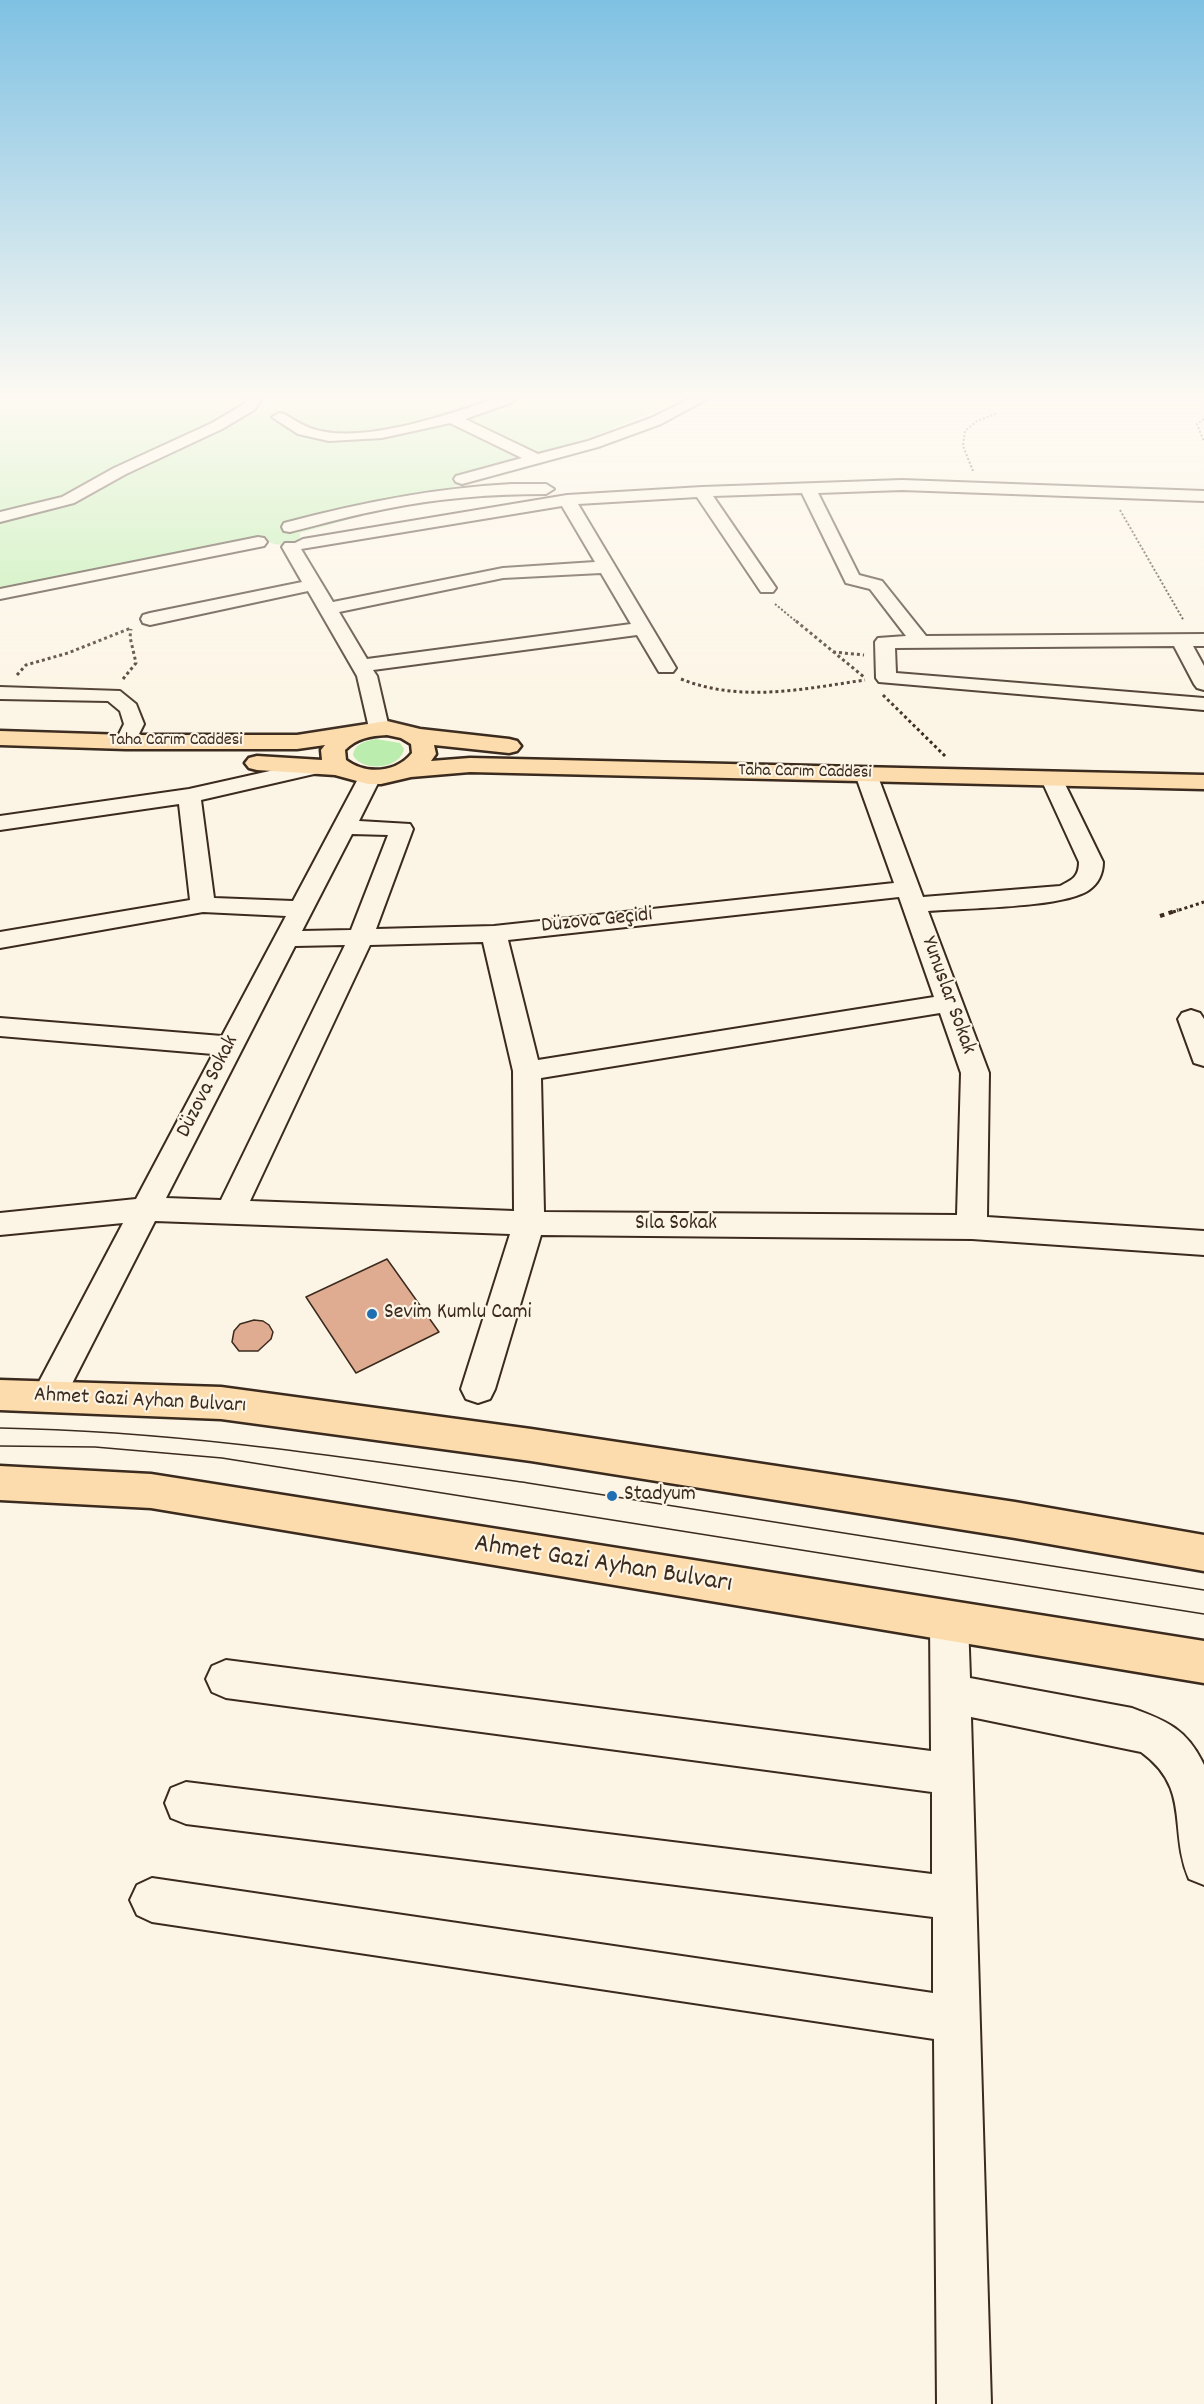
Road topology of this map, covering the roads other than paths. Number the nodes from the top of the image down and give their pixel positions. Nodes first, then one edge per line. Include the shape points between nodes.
1 (23, 511) edge
2 (345, 511) edge
3 (501, 511) edge
4 (574, 511) edge
5 (715, 511) edge
6 (819, 511) edge
7 (0, 517) edge
8 (290, 526) junction
9 (258, 542) junction
10 (297, 546) junction
11 (606, 567) junction
12 (312, 585) junction
13 (4, 588) edge
14 (767, 588) road end
15 (326, 609) junction
16 (150, 619) dead end
17 (643, 628) junction
18 (918, 640) junction
19 (1193, 640) edge
20 (361, 666) junction
21 (666, 668) road end
22 (1204, 684) edge
23 (6, 686) edge
24 (1204, 704) edge
25 (379, 728) junction
26 (352, 734) junction
27 (416, 736) junction
28 (0, 738) edge
29 (126, 742) junction
30 (0, 755) edge
31 (1204, 763) edge
32 (329, 767) junction
33 (407, 770) junction
34 (866, 774) junction
35 (370, 777) junction
36 (1052, 779) junction
37 (1204, 782) edge
38 (189, 796) junction
39 (0, 823) edge
40 (344, 827) junction
41 (911, 897) junction
42 (203, 905) junction
43 (301, 909) junction
44 (494, 934) junction
45 (361, 937) junction
46 (286, 939) junction
47 (0, 940) edge
48 (950, 1003) junction
49 (1191, 1019) dead end
50 (0, 1026) edge
51 (230, 1046) junction
52 (1204, 1057) edge
53 (527, 1071) junction
54 (147, 1209) junction
55 (230, 1213) junction
56 (529, 1223) junction
57 (0, 1224) edge
58 (972, 1227) junction
59 (1204, 1243) edge
60 (478, 1389) dead end
61 (0, 1395) edge
62 (48, 1397) junction
63 (0, 1483) edge
64 (1204, 1552) edge
65 (949, 1621) junction
66 (1204, 1662) edge
67 (226, 1679) dead end
68 (950, 1694) junction
69 (952, 1774) junction
70 (186, 1803) dead end
71 (1204, 1864) edge
72 (954, 1898) junction
73 (152, 1900) dead end
74 (956, 2019) junction
75 (964, 2404) edge

1 - 7 street
2 - 8 street
3 - 10 street
4 - 11 street
5 - 14 street
6 - 18 street via 852,579 876,585
8 - 9 street via 265,531
8 - 10 street via 309,533 309,538
9 - 10 street via 271,548
9 - 13 street
10 - 12 street
11 - 15 street via 503,573
11 - 17 street
12 - 15 street
12 - 16 street
15 - 20 street
17 - 20 street
17 - 21 street
18 - 19 street
18 - 24 street via 885,642 886,678
19 - 22 street
20 - 25 street
23 - 29 street via 113,696 129,708 134,724
25 - 26 main road, Taha Carım Caddesi
25 - 27 main road, Taha Carım Caddesi
26 - 29 main road, Taha Carım Caddesi via 297,742
26 - 32 main road via 336,744
27 - 31 main road, Taha Carım Caddesi via 549,748
27 - 33 main road via 425,747 424,754
28 - 29 main road, Taha Carım Caddesi
30 - 32 main road, Taha Carım Caddesi
32 - 35 main road, Taha Carım Caddesi
32 - 38 street
33 - 34 main road, Taha Carım Caddesi via 470,765
33 - 35 main road, Taha Carım Caddesi
34 - 36 main road, Taha Carım Caddesi
34 - 41 street, Yunuslar Sokak
35 - 40 street, Düzova Sokak
36 - 37 main road, Taha Carım Caddesi
36 - 41 street, Düzova Geçidi via 1091,862 1090,876 1084,885 1064,893
38 - 39 street
38 - 42 street
40 - 43 street, Düzova Sokak
40 - 45 street via 402,829
41 - 44 street, Düzova Geçidi
41 - 48 street, Yunuslar Sokak
42 - 43 street
42 - 47 street
43 - 46 street, Düzova Sokak
44 - 45 street, Düzova Geçidi
44 - 53 street
45 - 46 street, Düzova Geçidi
45 - 55 street
46 - 51 street, Düzova Sokak
48 - 53 street
48 - 58 street, Yunuslar Sokak via 975,1073
49 - 52 street
50 - 51 street
51 - 54 street, Düzova Sokak
53 - 56 street
54 - 55 street, Sıla Sokak
54 - 57 street, Sıla Sokak
54 - 62 street, Düzova Sokak
55 - 56 street, Sıla Sokak
56 - 58 street, Sıla Sokak
56 - 60 street
58 - 59 street, Sıla Sokak
61 - 62 main road, Ahmet Gazi Ayhan Bulvarı
62 - 64 main road, Ahmet Gazi Ayhan Bulvarı via 233,1404 531,1445
63 - 65 main road, Ahmet Gazi Ayhan Bulvarı via 151,1491
65 - 66 main road, Ahmet Gazi Ayhan Bulvarı
65 - 68 street
67 - 69 street
68 - 69 street
68 - 71 street via 1132,1728 1158,1737 1179,1756 1191,1780
69 - 72 street
70 - 72 street
72 - 74 street
73 - 74 street
74 - 75 street

